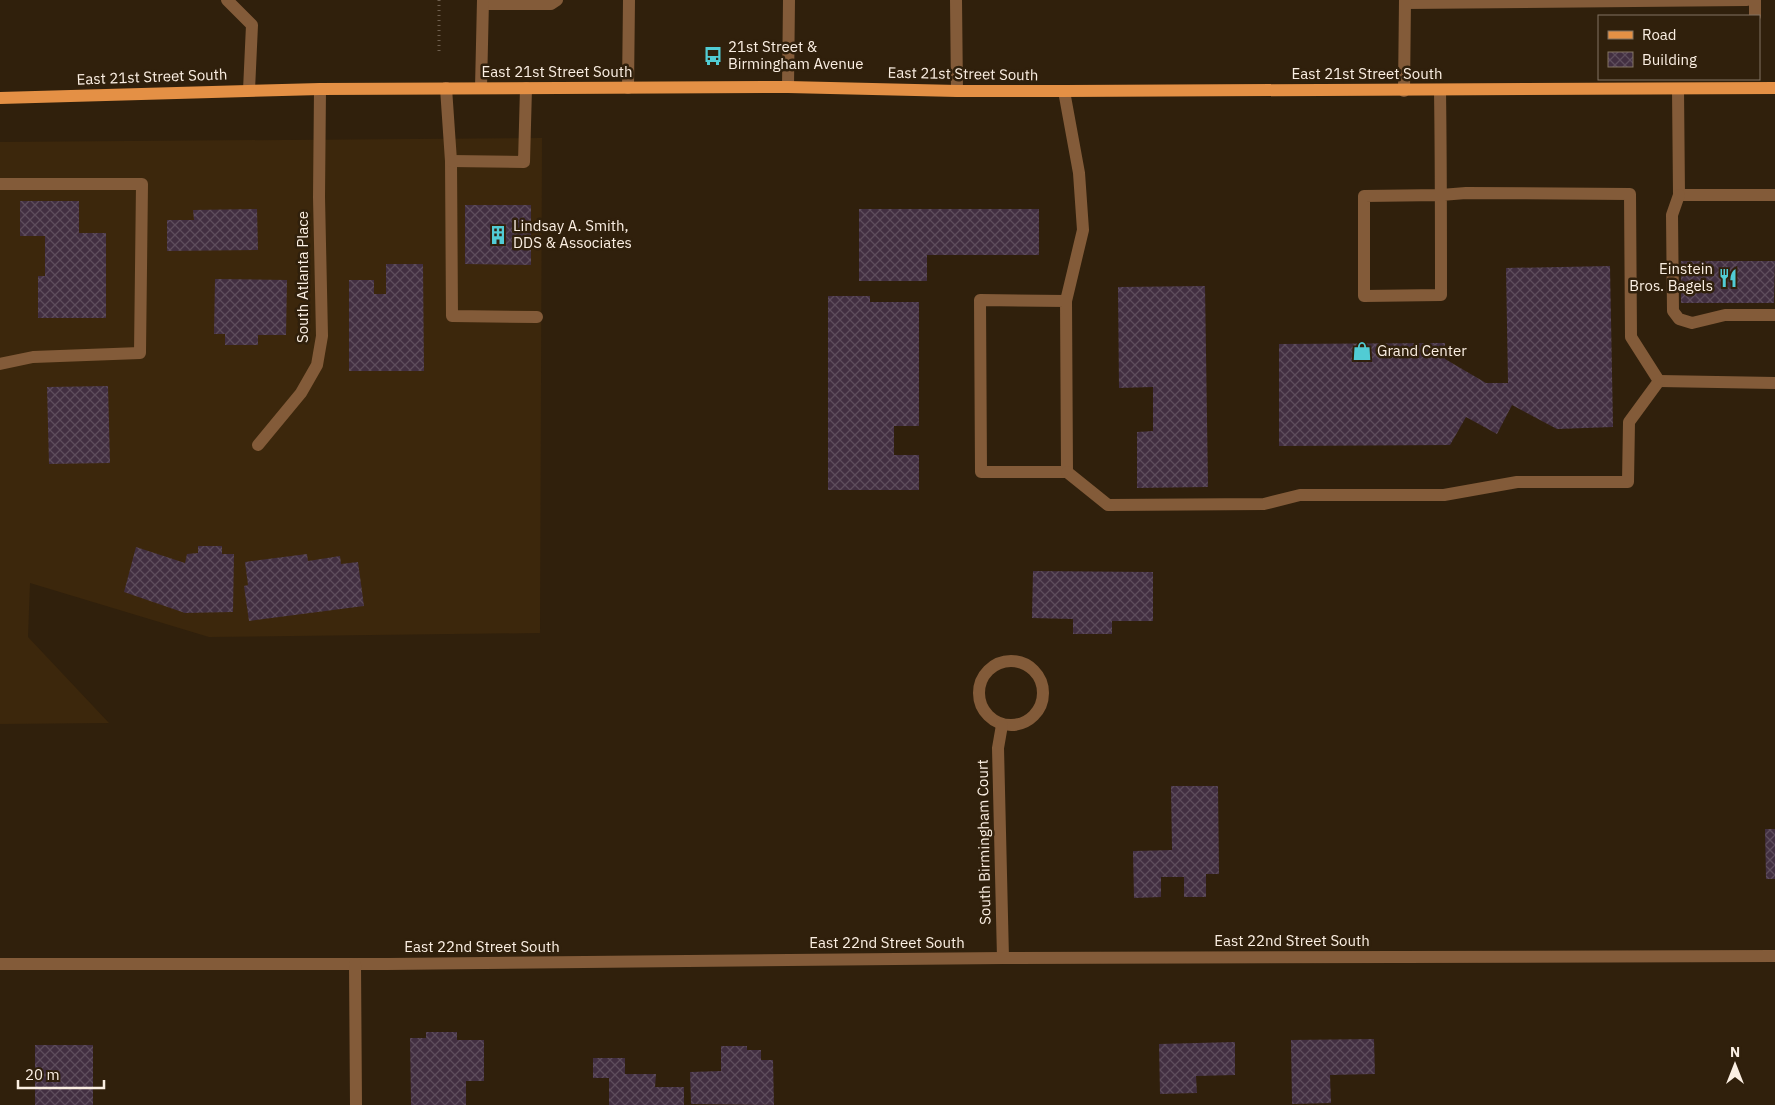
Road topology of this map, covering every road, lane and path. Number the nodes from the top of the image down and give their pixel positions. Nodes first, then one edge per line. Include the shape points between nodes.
1 (227, 0) edge
2 (439, 0) edge
3 (557, 0) edge
4 (629, 0) edge
5 (789, 0) edge
6 (956, 0) edge
7 (1747, 0) edge
8 (1755, 0) edge
9 (1405, 1) edge
10 (1545, 1) edge
11 (483, 2) edge
12 (1755, 15) edge
13 (439, 51) dead end
14 (1754, 83) edge
15 (788, 87) junction
16 (320, 88) junction
17 (446, 88) junction
18 (481, 88) junction
19 (526, 88) junction
20 (628, 88) junction
21 (1678, 88) junction
22 (1775, 88) edge
23 (249, 90) junction
24 (1440, 90) junction
25 (957, 91) junction
26 (1064, 91) junction
27 (1404, 91) junction
28 (0, 98) edge
29 (451, 161) junction
30 (0, 184) edge
31 (1440, 195) junction
32 (1679, 195) junction
33 (1775, 195) edge
34 (1066, 301) junction
35 (1775, 315) edge
36 (537, 317) dead end
37 (0, 364) edge
38 (1659, 381) junction
39 (1775, 383) edge
40 (258, 445) dead end
41 (1067, 472) junction
42 (1002, 725) junction
43 (1775, 956) edge
44 (1003, 958) junction
45 (0, 964) edge
46 (355, 964) junction
47 (356, 1105) edge

1 - 23 street via 252,26
2 - 13 path
3 - 11 street via 551,4
4 - 20 street
5 - 15 street
6 - 25 street
7 - 10 street
8 - 12 street
9 - 10 street
9 - 27 street
11 - 18 street
14 - 21 main road, East 21st Street South
14 - 22 main road, East 21st Street South
15 - 20 main road, East 21st Street South
15 - 25 main road, East 21st Street South
16 - 17 main road, East 21st Street South
16 - 23 main road, East 21st Street South
16 - 40 street, South Atlanta Place via 322,336 316,365 301,393
17 - 18 main road, East 21st Street South
17 - 29 street
18 - 19 main road, East 21st Street South
19 - 20 main road, East 21st Street South
19 - 29 street via 524,162
21 - 24 main road, East 21st Street South
21 - 32 street
23 - 28 main road, East 21st Street South
24 - 27 main road, East 21st Street South
24 - 31 street
25 - 26 main road, East 21st Street South
26 - 27 main road, East 21st Street South
26 - 34 street via 1079,173 1083,230
29 - 36 street via 452,316
30 - 37 street via 142,184 140,353 33,357
31 - 31 street via 1441,294 1364,296 1364,196
31 - 38 street via 1630,194 1631,337
32 - 33 street
32 - 35 street via 1672,215 1673,311 1679,319 1692,324 1725,315
34 - 41 street
34 - 41 street via 980,300 981,472
38 - 39 street
38 - 41 street via 1629,422 1628,482 1517,482 1444,495 1300,495 1264,504 1108,505
42 - 42 street via 1025,723 1034,716 1043,696 1038,674 1019,662 996,664 981,680 978,691 984,712
42 - 44 street, South Birmingham Court via 998,748
43 - 44 street, East 22nd Street South
44 - 46 street, East 22nd Street South
45 - 46 street, East 22nd Street South
46 - 47 street

